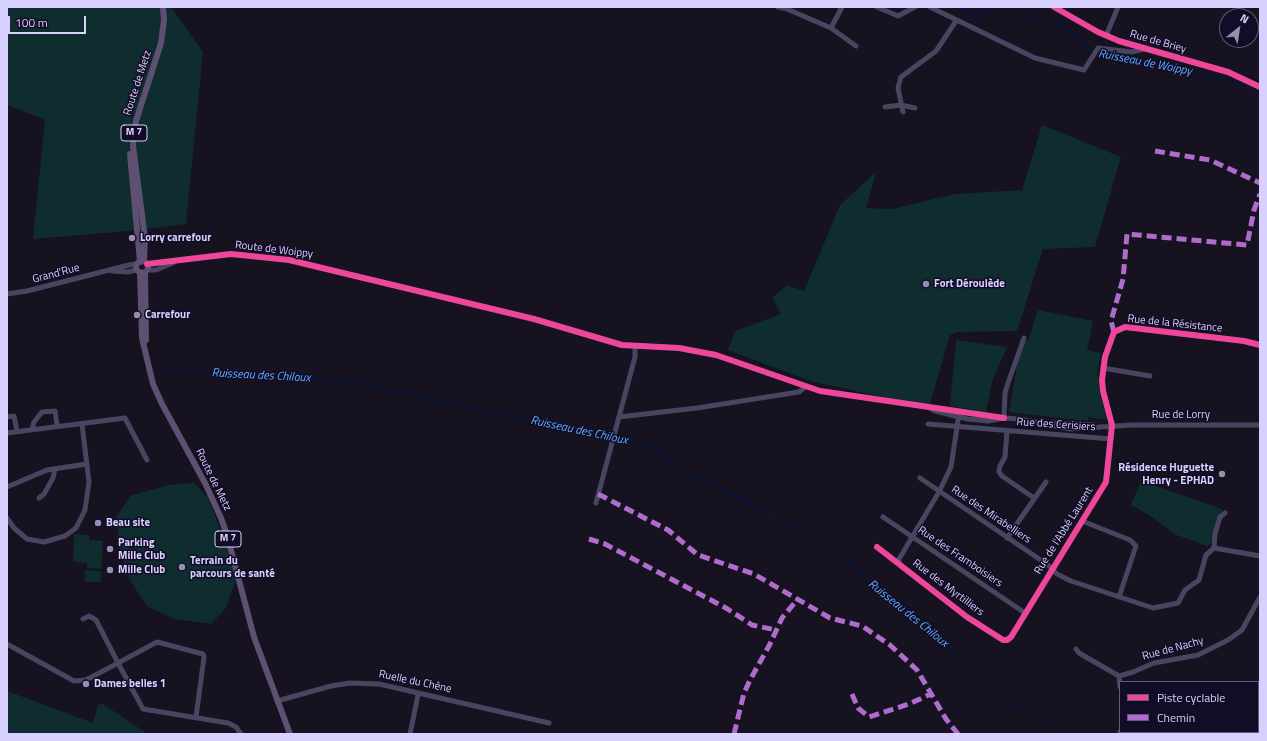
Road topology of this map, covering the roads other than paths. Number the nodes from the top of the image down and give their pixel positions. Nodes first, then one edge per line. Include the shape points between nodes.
1 (159, 7) edge
2 (163, 7) edge
3 (778, 7) edge
4 (842, 7) edge
5 (877, 7) edge
6 (915, 7) edge
7 (930, 7) edge
8 (1054, 7) edge
9 (1118, 7) edge
10 (956, 21) junction
11 (831, 28) junction
12 (1106, 36) junction
13 (856, 46) dead end
14 (1144, 49) junction
15 (1260, 87) edge
16 (902, 105) junction
17 (885, 107) dead end
18 (915, 108) dead end
19 (903, 112) dead end
20 (176, 262) junction
21 (142, 267) junction
22 (109, 270) junction
23 (7, 294) edge
24 (1024, 338) dead end
25 (1260, 345) edge
26 (635, 347) junction
27 (1103, 368) junction
28 (1150, 376) dead end
29 (805, 387) junction
30 (959, 414) junction
31 (7, 417) edge
32 (619, 417) junction
33 (1004, 418) junction
34 (82, 424) junction
35 (928, 424) dead end
36 (57, 425) junction
37 (1112, 425) junction
38 (1260, 426) edge
39 (956, 427) junction
40 (32, 429) junction
41 (17, 431) junction
42 (1007, 431) junction
43 (7, 432) edge
44 (1111, 439) junction
45 (147, 460) dead end
46 (87, 464) junction
47 (55, 469) junction
48 (920, 478) dead end
49 (1046, 482) dead end
50 (7, 487) edge
51 (939, 492) junction
52 (39, 498) dead end
53 (1034, 498) junction
54 (596, 503) dead end
55 (1225, 513) dead end
56 (7, 518) edge
57 (883, 518) dead end
58 (1082, 521) junction
59 (912, 537) junction
60 (1007, 538) junction
61 (878, 547) dead end
62 (1214, 548) junction
63 (1260, 556) edge
64 (899, 563) junction
65 (1052, 569) junction
66 (1119, 597) junction
67 (1260, 597) edge
68 (1024, 613) junction
69 (84, 619) dead end
70 (1009, 639) joint
71 (7, 644) edge
72 (1076, 649) dead end
73 (118, 663) junction
74 (1120, 676) junction
75 (1120, 681) edge
76 (418, 695) dead end
77 (277, 701) junction
78 (196, 717) junction
79 (549, 723) dead end
80 (241, 734) edge
81 (290, 734) edge
82 (410, 734) edge

1 - 21 main road, Route de Metz / M 7 via 160,32 130,132
2 - 21 main road, Route de Metz / M 7 via 161,43 134,133 133,146 145,238
3 - 11 street
4 - 11 street
5 - 6 street via 898,16
7 - 10 street
8 - 12 street, Rue de Briey
9 - 12 street
10 - 14 street via 1027,54 1084,70 1099,47 1132,52
10 - 16 street via 936,51 900,77 898,88
11 - 13 street
12 - 14 street, Rue de Briey
14 - 15 street, Rue de Briey via 1228,72
16 - 17 street
16 - 18 street
16 - 19 street
20 - 21 street, Route de Woippy
20 - 21 street, Route de Woippy via 156,270
20 - 26 street, Route de Woippy via 231,254 315,265 534,319 609,342
21 - 22 street, Grand'Rue via 129,265
21 - 22 street, Grand'Rue via 127,272
21 - 77 main road, Route de Metz / M 7 via 146,353 153,384 221,518 254,638
22 - 23 street, Grand'Rue
24 - 33 street via 1005,393
25 - 27 street, Rue de la Résistance via 1125,327 1114,332 1109,340
26 - 29 street, Rue de Lorry via 698,351 756,368
26 - 32 street via 635,357
27 - 28 street
27 - 37 street, Rue de la Résistance via 1103,391
29 - 30 street, Rue de Lorry
29 - 32 street via 799,392
30 - 33 street, Rue de Lorry
30 - 39 street
31 - 41 street via 14,416
32 - 54 street
33 - 37 street, Rue de Lorry
34 - 36 street
34 - 45 street via 125,418
34 - 46 street
35 - 39 street, Rue des Cerisiers
36 - 40 street
36 - 40 street via 55,411 42,412
37 - 38 street, Rue de Lorry
37 - 44 street, Rue de l'Abbé Laurent
39 - 42 street, Rue des Cerisiers
39 - 51 street via 952,464
40 - 41 street
41 - 43 street
42 - 44 street, Rue des Cerisiers
42 - 53 street via 1005,457 999,472
44 - 58 street, Rue de l'Abbé Laurent via 1106,482
46 - 47 street
46 - 56 street via 87,503 83,517 71,532 51,542 36,541 20,534
47 - 50 street via 46,470
47 - 52 street via 53,478
48 - 51 street, Rue des Mirabelliers
49 - 53 street
51 - 59 street
51 - 60 street, Rue des Mirabelliers
53 - 60 street
55 - 62 street via 1220,517
57 - 59 street, Rue des Framboisiers
58 - 65 street, Rue de l'Abbé Laurent
58 - 66 street via 1130,540 1136,546
59 - 64 street
59 - 68 street, Rue des Framboisiers
60 - 65 street, Rue des Mirabelliers
61 - 64 street, Rue des Myrtilliers
62 - 63 street
62 - 66 street, Rue des Mirabelliers via 1207,552 1199,580 1185,590 1177,604 1153,608
64 - 70 street, Rue des Myrtilliers via 967,617 1003,640
65 - 66 street, Rue des Mirabelliers via 1071,581
65 - 68 street, Rue de l'Abbé Laurent
67 - 74 street, Rue de Nachy via 1244,627 1228,640 1198,655 1154,663
68 - 70 street, Rue de l'Abbé Laurent
69 - 73 street via 89,616 96,620
71 - 73 street via 74,681 86,680
72 - 74 street
73 - 78 street via 143,709
73 - 78 street via 157,642 203,654
74 - 75 street
76 - 82 street
77 - 79 street, Ruelle du Chêne via 331,686 350,683 379,684
77 - 81 main road, Route de Metz / M 7
78 - 80 street via 228,722

